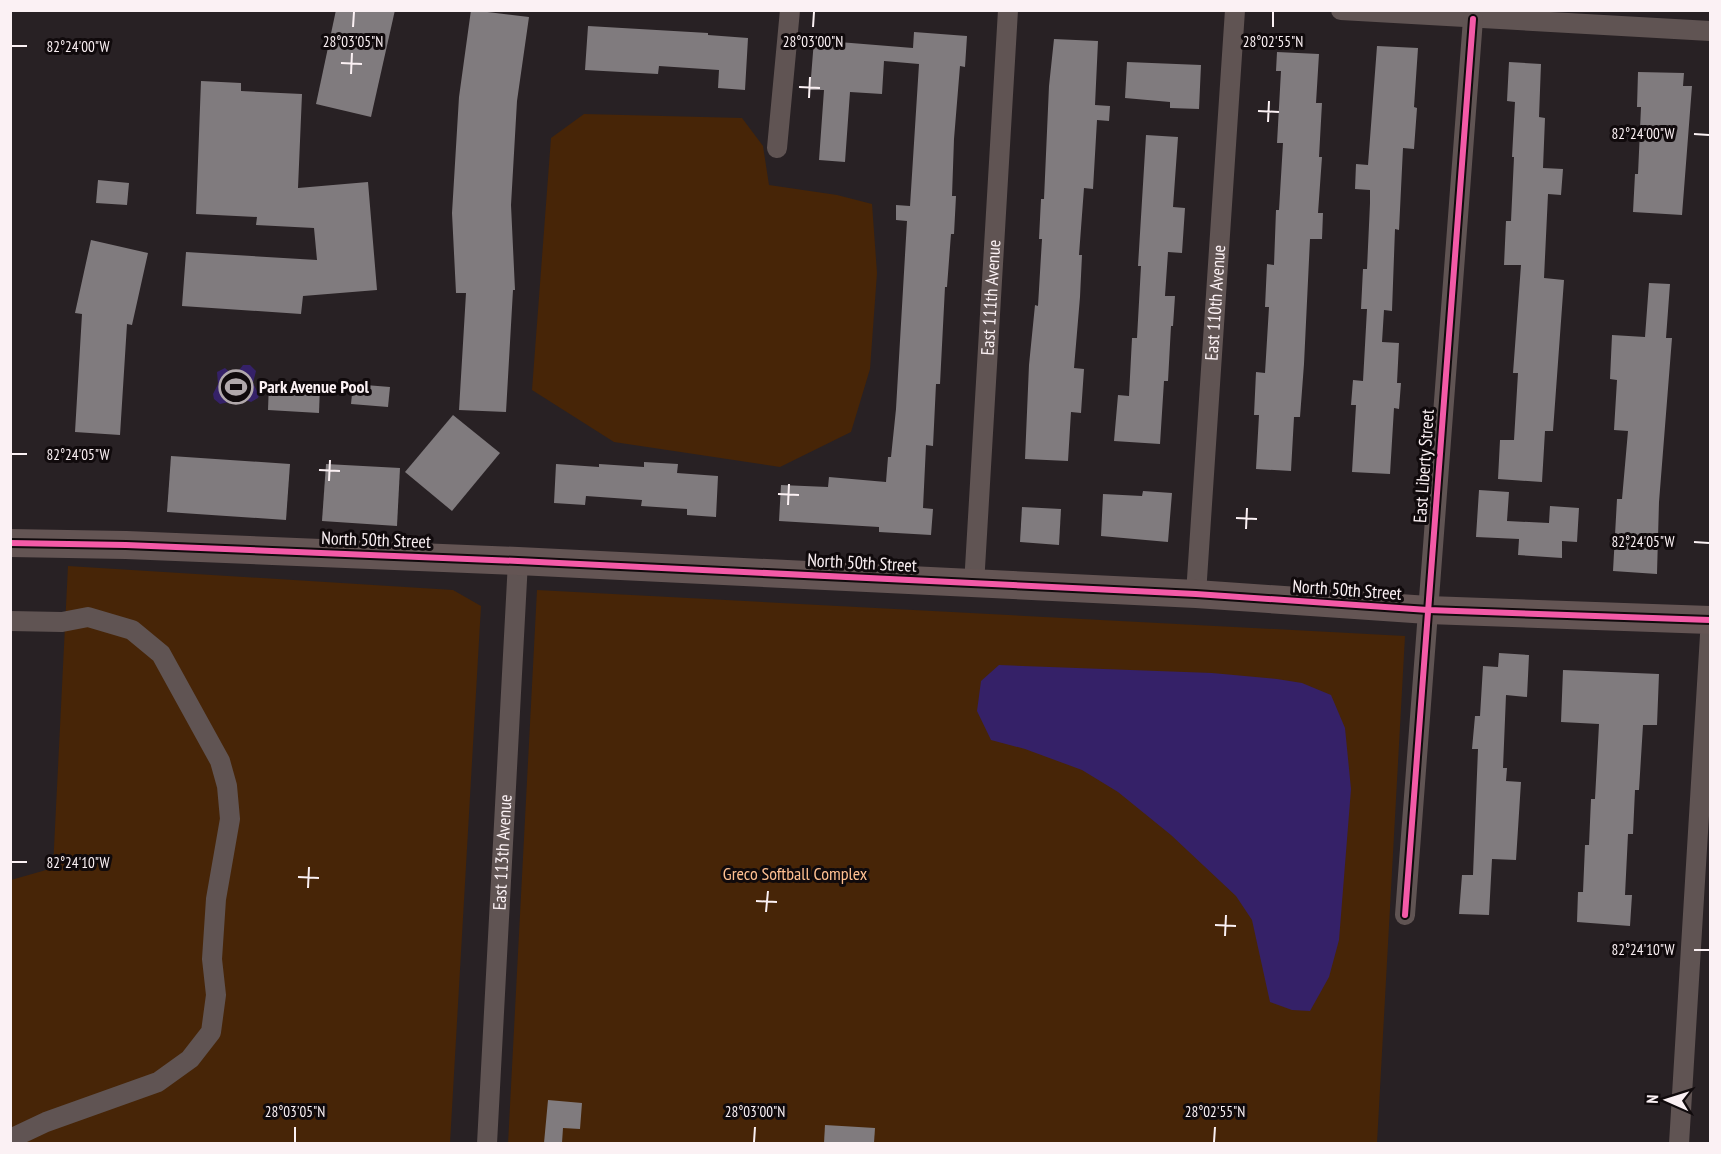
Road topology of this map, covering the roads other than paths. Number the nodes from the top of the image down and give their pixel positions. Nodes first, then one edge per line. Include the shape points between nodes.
1 (790, 10) edge
2 (1008, 10) edge
3 (1235, 10) edge
4 (1341, 10) edge
5 (1473, 19) junction
6 (1710, 31) edge
7 (777, 148) dead end
8 (10, 543) edge
9 (518, 561) junction
10 (974, 585) junction
11 (1196, 594) junction
12 (1428, 610) junction
13 (10, 621) edge
14 (1710, 621) edge
15 (1710, 635) edge
16 (1405, 915) dead end
17 (10, 1139) edge
18 (487, 1143) edge
19 (1679, 1143) edge

1 - 7 street
2 - 10 street, East 111th Avenue
3 - 11 street, East 110th Avenue
4 - 5 street
5 - 6 street
5 - 12 street, East Liberty Street
8 - 9 street, North 50th Street
9 - 10 street, North 50th Street
9 - 18 street, East 113th Avenue
10 - 11 street, North 50th Street
11 - 12 street, North 50th Street
12 - 14 street, North 50th Street
12 - 16 street, East Liberty Street
13 - 17 street via 62,622 88,617 132,630 161,654 220,761 230,819 216,899 212,959 216,995 211,1032 190,1059 158,1083 46,1122
15 - 19 street

